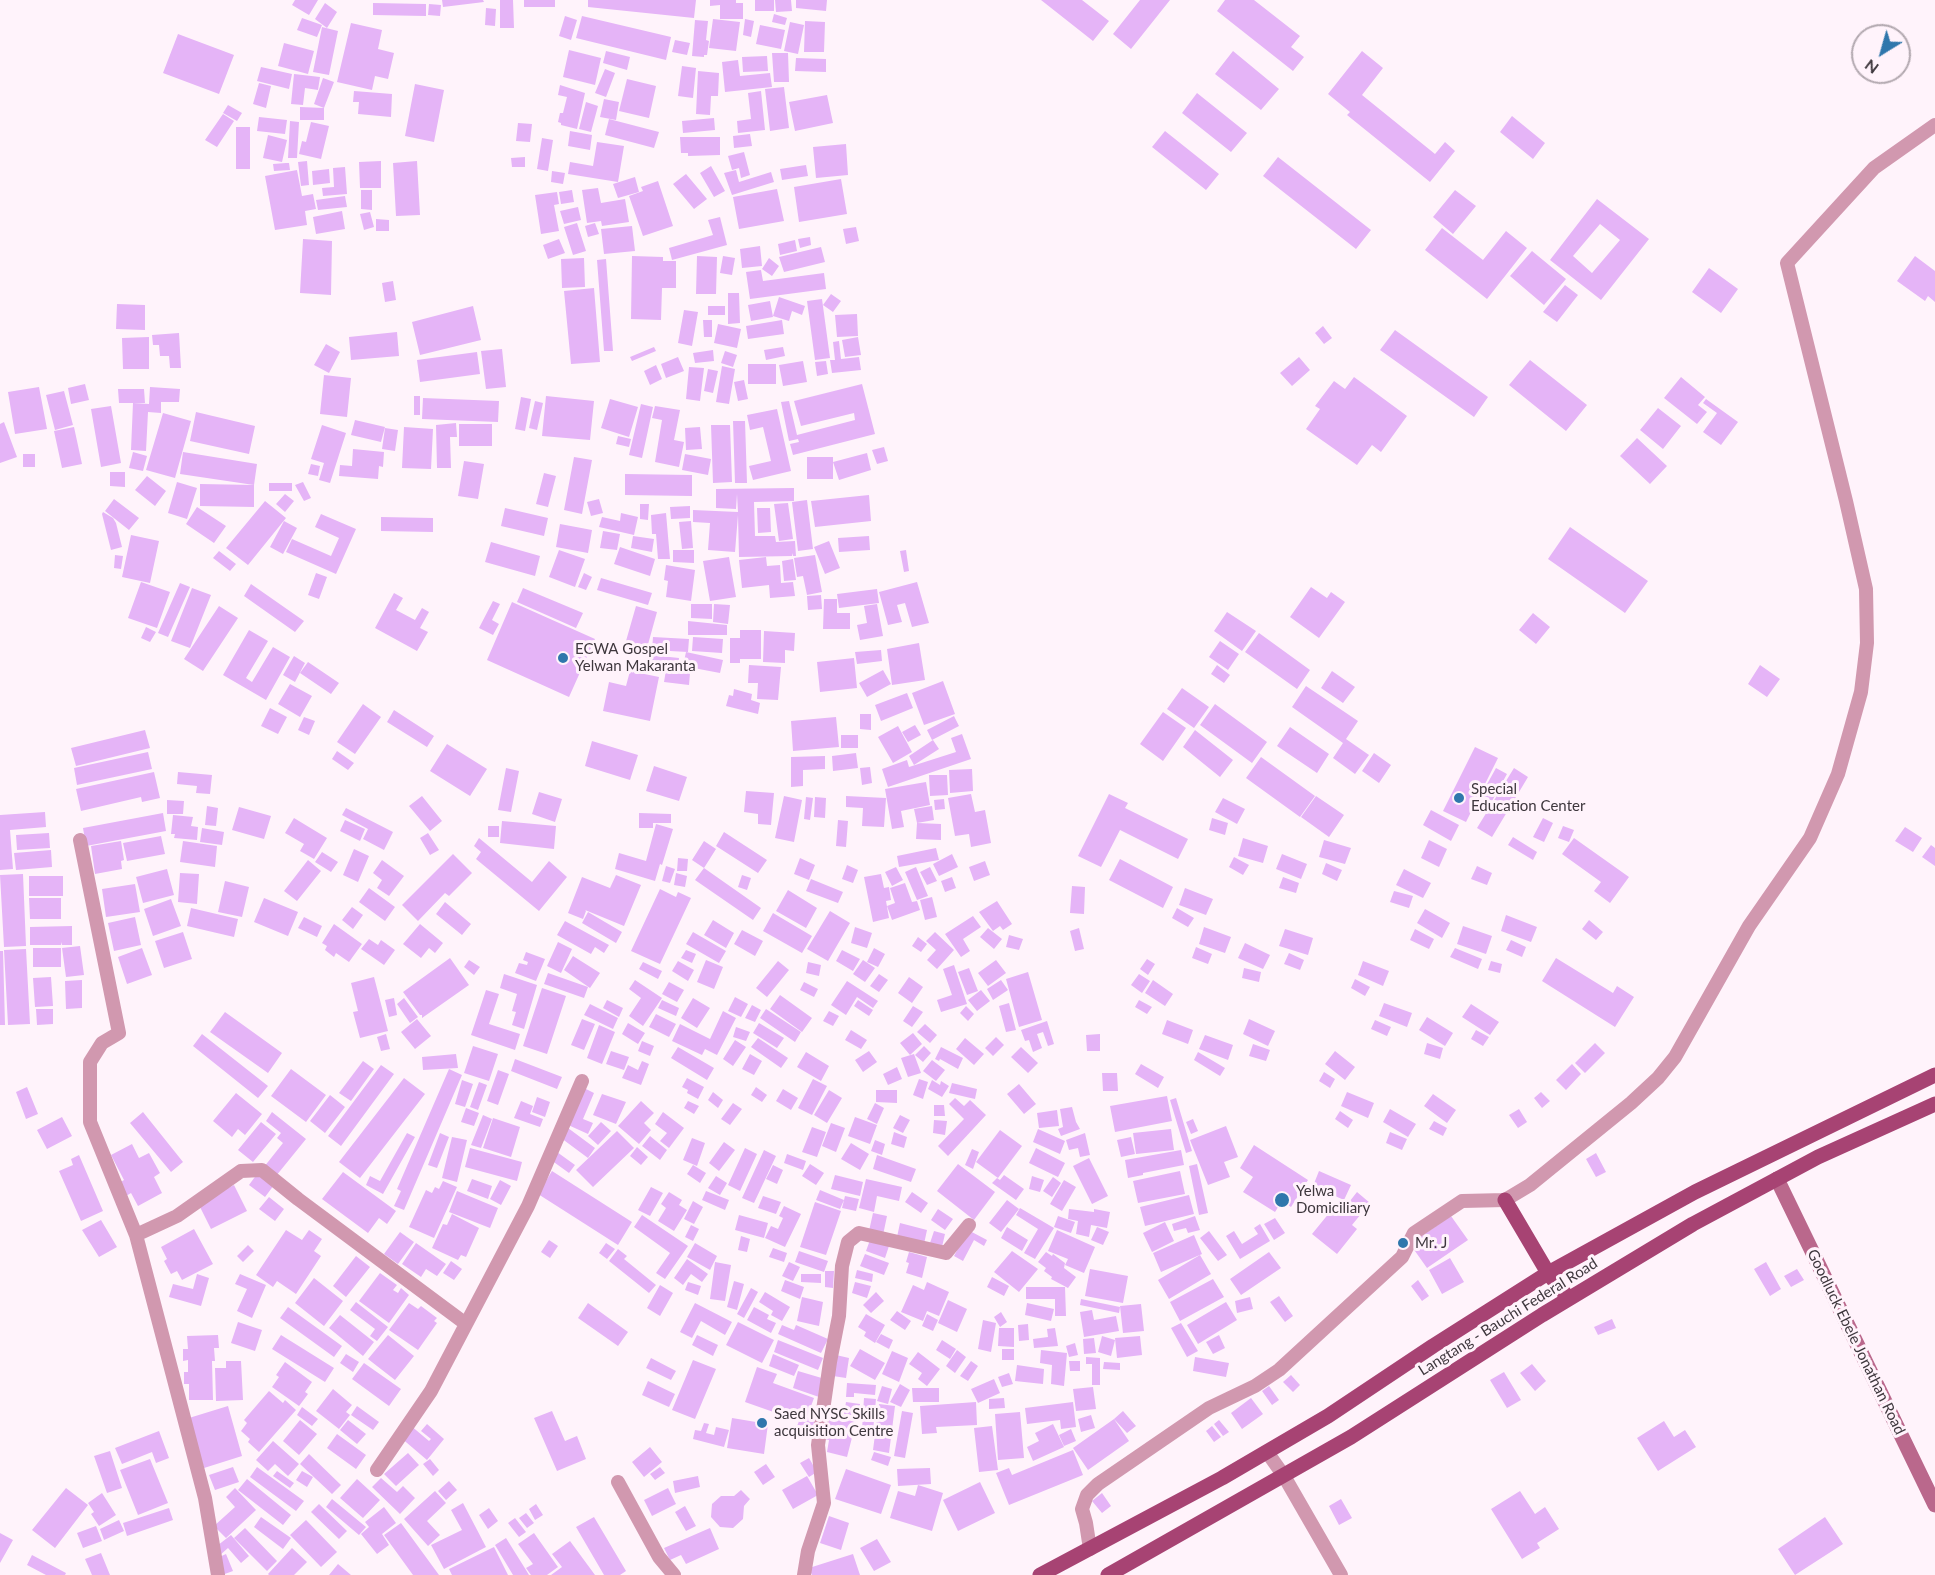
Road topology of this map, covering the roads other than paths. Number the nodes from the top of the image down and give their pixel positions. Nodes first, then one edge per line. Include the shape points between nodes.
1 (1935, 125) edge
2 (80, 840) dead end
3 (1935, 1075) edge
4 (582, 1081) dead end
5 (1935, 1104) edge
6 (1777, 1179) junction
7 (1505, 1200) junction
8 (969, 1225) dead end
9 (136, 1235) junction
10 (1548, 1273) junction
11 (1569, 1299) junction
12 (466, 1324) junction
13 (1267, 1452) junction
14 (376, 1470) dead end
15 (1284, 1476) junction
16 (618, 1482) dead end
17 (1935, 1505) edge
18 (1089, 1549) junction
19 (218, 1575) edge
20 (674, 1575) edge
21 (804, 1575) edge
22 (1040, 1575) edge
23 (1108, 1575) edge
24 (1341, 1575) edge

1 - 7 street via 1874,168 1787,263 1866,589 1867,643 1861,692 1838,774 1810,838 1749,926 1675,1058 1632,1103 1530,1185
2 - 9 street via 119,1033 102,1043 90,1062 90,1122
3 - 10 main road via 1695,1192
4 - 12 street via 528,1206
5 - 6 main road, Langtang - Bauchi Federal Road via 1818,1156
6 - 11 main road, Langtang - Bauchi Federal Road
6 - 17 main road, Goodluck Ebele Jonathan Road
7 - 10 main road
7 - 18 street via 1462,1201 1414,1233 1402,1257 1279,1370 1209,1408 1098,1484 1087,1495 1082,1509
8 - 21 street via 946,1253 859,1233 848,1242 818,1445 824,1503
9 - 12 street via 177,1216 240,1171 262,1170
9 - 19 street via 205,1498
10 - 11 main road
10 - 13 main road
11 - 15 main road, Langtang - Bauchi Federal Road
12 - 14 street via 431,1391
13 - 15 street
13 - 18 main road
15 - 23 main road, Langtang - Bauchi Federal Road
15 - 24 street
16 - 20 street via 659,1557
18 - 22 main road

